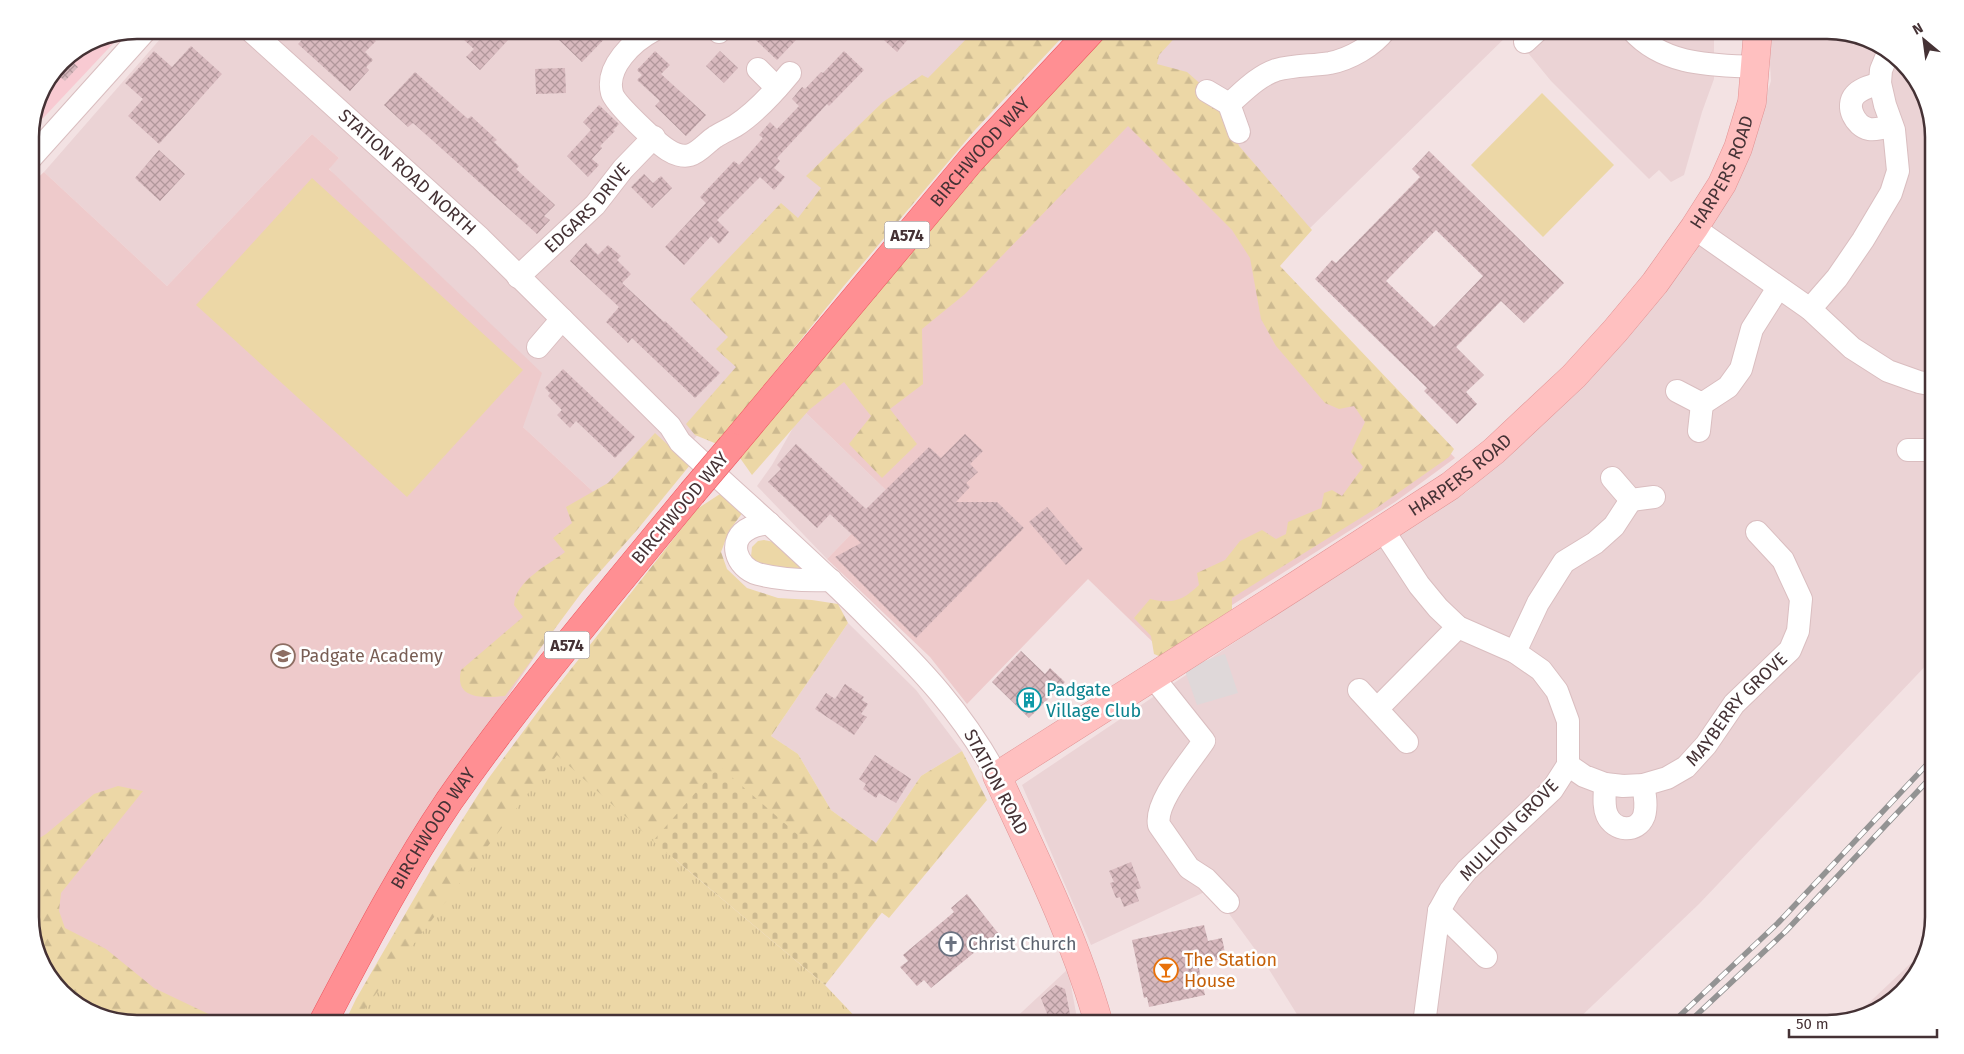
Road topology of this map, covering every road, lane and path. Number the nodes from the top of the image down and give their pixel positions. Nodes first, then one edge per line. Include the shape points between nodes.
1 (138, 39) edge
2 (260, 39) edge
3 (640, 39) edge
4 (1084, 39) edge
5 (1376, 39) edge
6 (1642, 39) edge
7 (1758, 39) edge
8 (1886, 58) edge
9 (1756, 67) junction
10 (758, 69) dead end
11 (1880, 83) junction
12 (1207, 91) dead end
13 (1229, 104) junction
14 (1892, 126) junction
15 (1239, 132) dead end
16 (654, 137) junction
17 (39, 149) edge
18 (1694, 228) junction
19 (518, 277) junction
20 (1778, 288) junction
21 (1810, 309) junction
22 (562, 319) junction
23 (538, 347) dead end
24 (1925, 383) edge
25 (1677, 391) dead end
26 (1702, 404) junction
27 (1699, 431) dead end
28 (1908, 450) dead end
29 (1925, 450) edge
30 (1612, 478) dead end
31 (739, 497) joint
32 (1654, 497) dead end
33 (1630, 500) junction
34 (769, 522) junction
35 (1383, 530) junction
36 (1757, 532) dead end
37 (831, 580) junction
38 (1458, 627) junction
39 (1515, 652) junction
40 (1153, 677) junction
41 (1359, 690) dead end
42 (1377, 709) junction
43 (1407, 742) dead end
44 (1568, 765) junction
45 (997, 776) junction
46 (1605, 784) junction
47 (1643, 785) junction
48 (1228, 902) dead end
49 (1439, 911) junction
50 (1486, 957) dead end
51 (327, 1015) edge
52 (1096, 1015) edge
53 (1425, 1015) edge

1 - 17 street
2 - 19 street, STATION ROAD NORTH via 480,238
3 - 16 street via 602,86
4 - 51 main road, BIRCHWOOD WAY / A574, bridge via 971,160 543,673 449,802 390,895
5 - 13 street via 1349,56 1330,63 1274,71
6 - 9 street via 1664,55 1684,61
7 - 9 street, HARPERS ROAD
8 - 11 street
9 - 18 street, HARPERS ROAD via 1752,102 1738,148 1722,184
10 - 16 street via 784,81 742,121 689,155 670,151
11 - 14 street
11 - 14 street via 1856,94 1851,102 1851,112 1866,128
12 - 13 street
13 - 15 street
14 - 21 street via 1898,171 1891,193 1837,278
16 - 19 street, EDGARS DRIVE via 595,205
18 - 20 street
18 - 35 street, HARPERS ROAD via 1655,283 1615,331 1556,393 1494,451
19 - 22 street, STATION ROAD NORTH
20 - 21 street
20 - 26 street via 1752,329 1741,370 1728,387
21 - 24 street via 1852,348 1888,371
22 - 23 street
22 - 31 street, STATION ROAD NORTH via 670,426 680,442
25 - 26 street
26 - 27 street
28 - 29 street
30 - 33 street
31 - 34 street, STATION ROAD
32 - 33 street
33 - 39 street via 1614,526 1595,543 1564,562 1538,603
34 - 37 street, STATION ROAD
34 - 37 street via 750,528 739,538 736,552 743,565 757,574 804,582
35 - 38 street, MULLION GROVE via 1419,585
35 - 40 street, HARPERS ROAD
36 - 47 street, MAYBERRY GROVE via 1783,560 1801,599 1798,631 1790,650 1734,704 1706,745 1686,767 1667,778
37 - 45 street, STATION ROAD via 935,685 969,728
38 - 39 street, MULLION GROVE
38 - 42 street
39 - 44 street, MULLION GROVE via 1541,670 1557,692 1568,722
40 - 45 street, HARPERS ROAD
40 - 48 street via 1204,741 1163,800 1159,825 1189,868 1206,878
41 - 42 street
42 - 43 street
44 - 46 street, MAYBERRY GROVE
44 - 49 street, MULLION GROVE via 1552,790 1467,870
45 - 52 street, STATION ROAD via 1036,860
46 - 47 street, MAYBERRY GROVE
46 - 47 street via 1607,816 1612,824 1628,829 1643,819
49 - 50 street
49 - 53 street, MULLION GROVE

